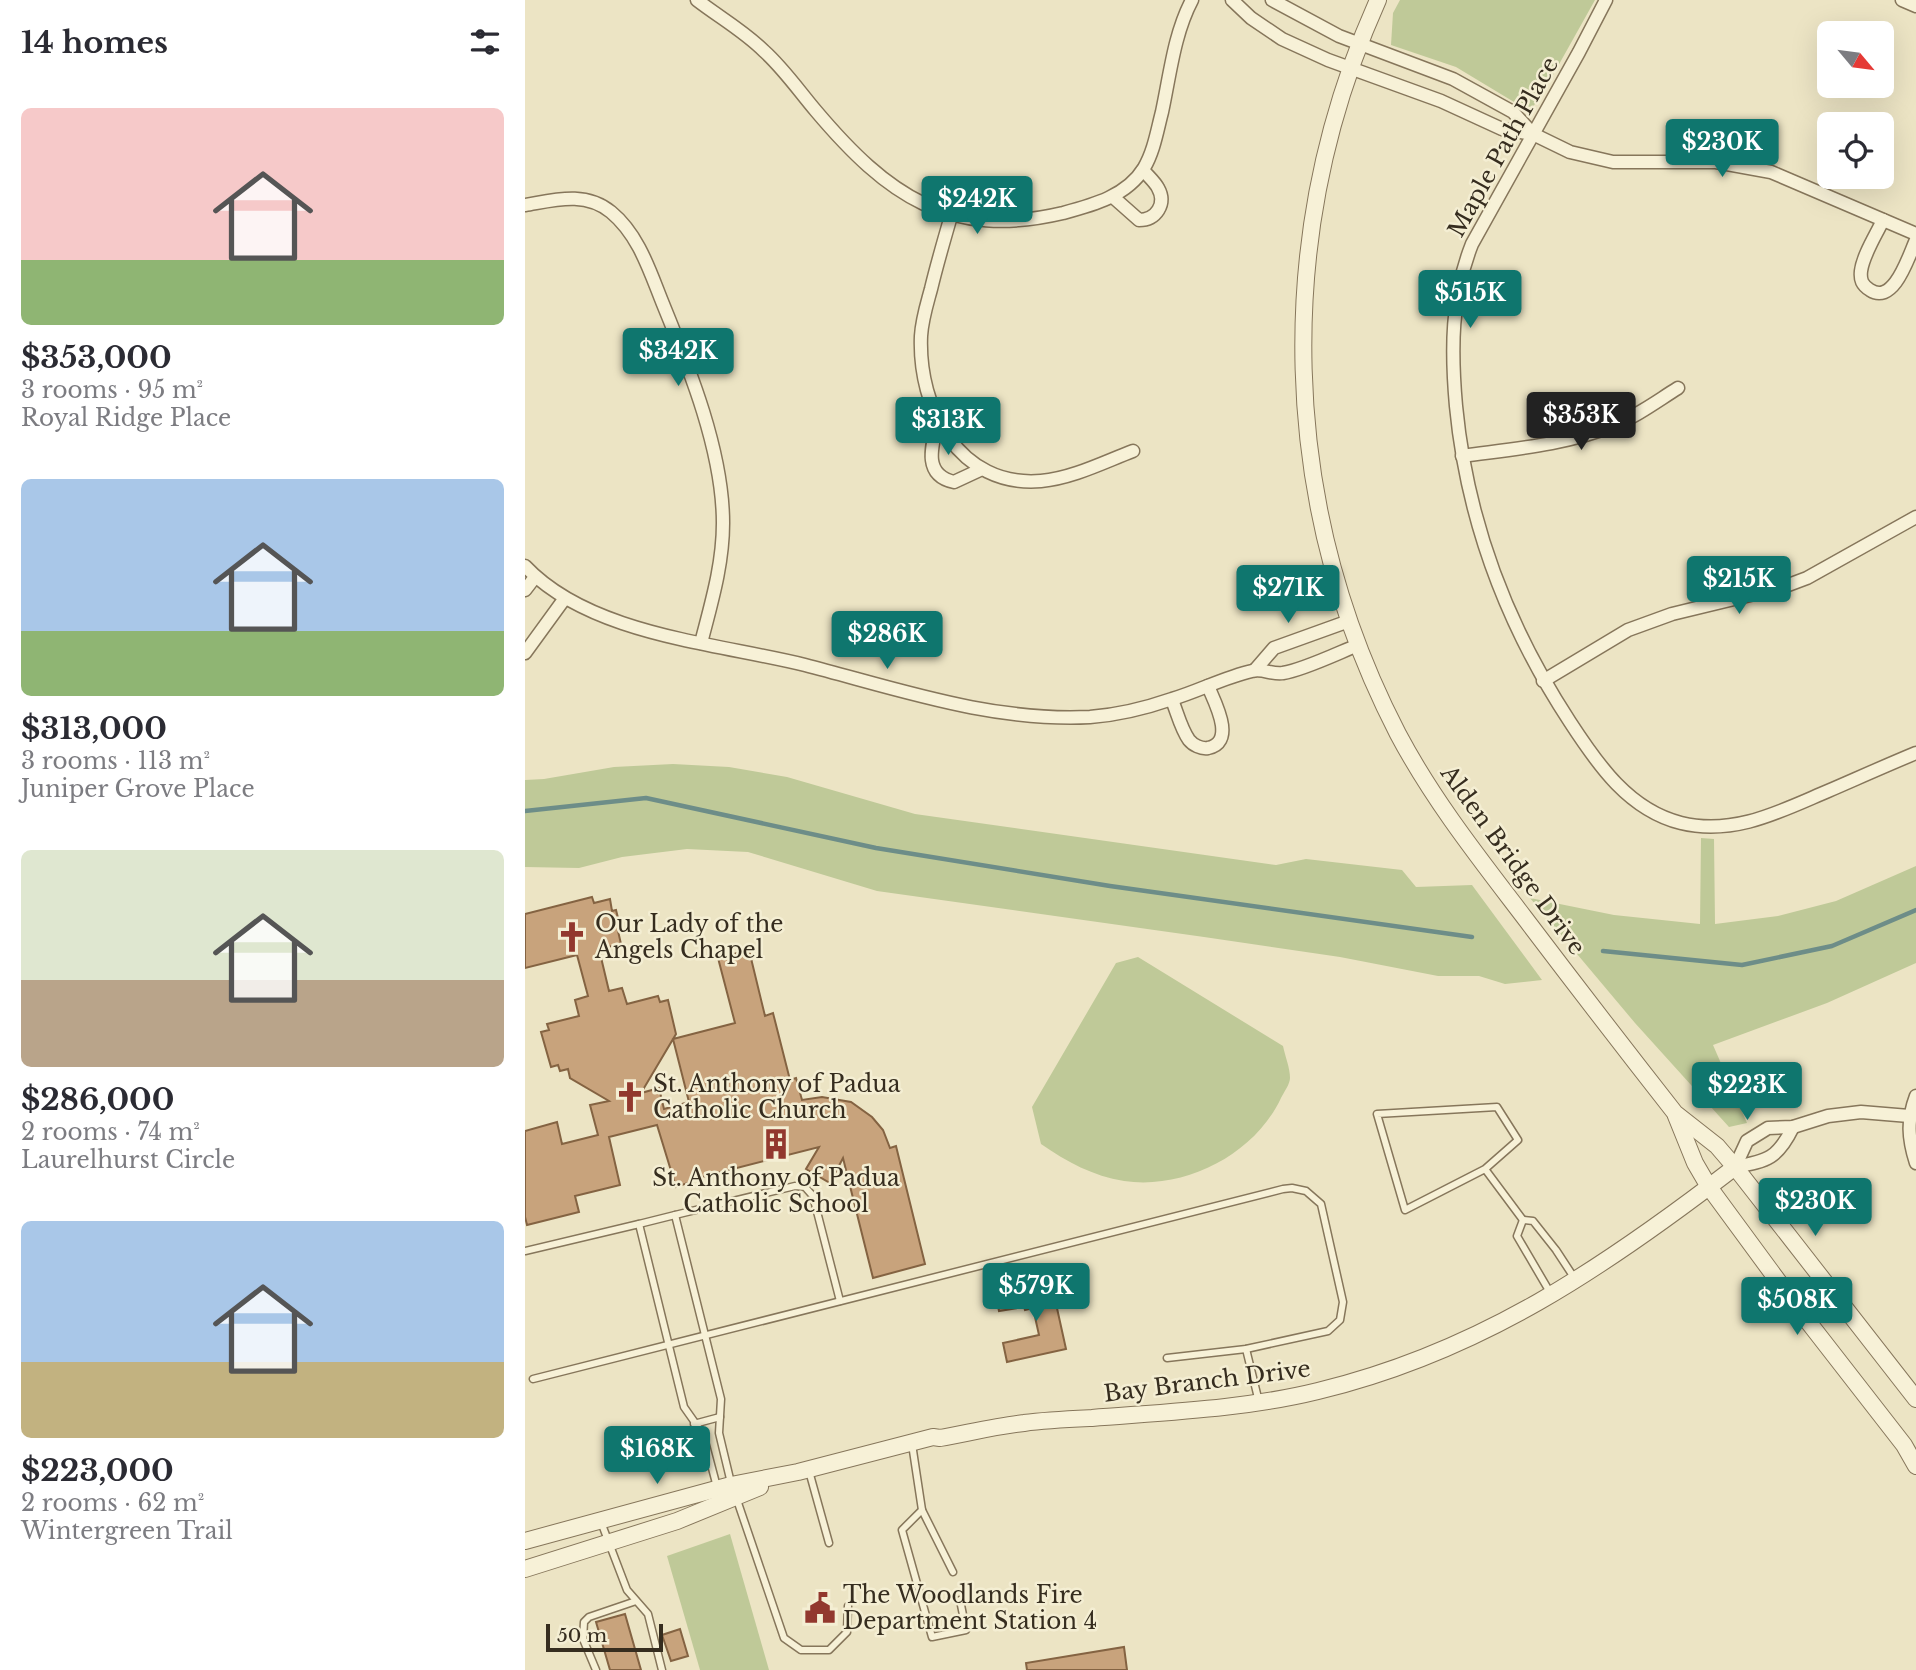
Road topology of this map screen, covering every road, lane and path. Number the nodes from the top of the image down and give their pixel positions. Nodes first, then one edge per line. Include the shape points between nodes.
1 (697, 0) edge
2 (1192, 0) edge
3 (1232, 0) edge
4 (1272, 0) edge
5 (1378, 0) edge
6 (1606, 0) edge
7 (1902, 0) edge
8 (1916, 6) edge
9 (1359, 43) junction
10 (1350, 68) junction
11 (1533, 134) junction
12 (1143, 170) junction
13 (1113, 197) junction
14 (525, 205) edge
15 (951, 216) junction
16 (1883, 220) junction
17 (1916, 237) edge
18 (1678, 388) dead end
19 (938, 421) junction
20 (1133, 451) dead end
21 (1462, 456) junction
22 (982, 469) junction
23 (1916, 517) edge
24 (525, 566) edge
25 (535, 576) junction
26 (525, 590) edge
27 (565, 598) junction
28 (1349, 621) junction
29 (701, 643) junction
30 (1357, 645) junction
31 (525, 653) edge
32 (1255, 670) junction
33 (1543, 681) junction
34 (1208, 686) junction
35 (1172, 699) junction
36 (1916, 753) edge
37 (1916, 1096) edge
38 (1675, 1113) junction
39 (1909, 1116) junction
40 (1793, 1127) junction
41 (1916, 1163) edge
42 (1735, 1167) junction
43 (1485, 1169) junction
44 (1709, 1186) junction
45 (675, 1215) junction
46 (1523, 1220) junction
47 (639, 1224) junction
48 (525, 1251) edge
49 (1576, 1281) junction
50 (1551, 1296) junction
51 (840, 1301) junction
52 (705, 1335) junction
53 (669, 1345) junction
54 (1246, 1349) junction
55 (1167, 1359) dead end
56 (533, 1379) dead end
57 (1916, 1399) edge
58 (1259, 1402) junction
59 (720, 1417) junction
60 (694, 1423) junction
61 (1910, 1441) edge
62 (912, 1442) junction
63 (1916, 1466) edge
64 (803, 1471) junction
65 (728, 1491) junction
66 (922, 1510) junction
67 (601, 1520) junction
68 (525, 1541) edge
69 (609, 1543) junction
70 (829, 1543) dead end
71 (525, 1569) edge
72 (953, 1572) dead end
73 (960, 1600) dead end
74 (636, 1601) junction
75 (848, 1606) dead end
76 (596, 1670) edge
77 (662, 1670) edge

1 - 15 street via 765,52 875,173 917,201
2 - 12 street via 1178,35 1154,145
3 - 10 street via 1282,39
4 - 9 street
5 - 9 street, Alden Bridge Drive
6 - 11 street, Maple Path Place
7 - 8 street
9 - 10 street, Alden Bridge Drive
9 - 11 street via 1453,79 1513,112
10 - 11 street via 1502,129
10 - 28 street, Alden Bridge Drive via 1316,194 1303,304 1302,360 1311,471 1321,527
11 - 16 street via 1570,152 1613,162 1689,160 1758,169
11 - 21 street, Maple Path Place via 1472,244 1459,282 1452,339
12 - 13 street
12 - 13 street via 1162,199 1153,217 1139,220
13 - 15 street via 1060,214 1024,219
14 - 29 street via 578,198 611,212 642,251 688,365 722,493 722,550
15 - 19 street via 921,335 921,356
16 - 17 street
16 - 17 street via 1861,268 1861,281 1867,289 1886,292 1896,284
18 - 21 street via 1613,426 1589,434
19 - 22 street via 953,445
19 - 22 street via 931,450 936,473 954,482
20 - 22 street via 1064,477 1039,481
21 - 33 street, Maple Path Place via 1488,561
23 - 33 street via 1783,587 1672,614 1628,630
24 - 25 street
25 - 26 street
25 - 27 street
27 - 29 street via 607,617
27 - 31 street
28 - 30 street, Alden Bridge Drive
28 - 32 street via 1275,648
29 - 35 street via 940,702 1044,717 1092,717
30 - 32 street via 1282,674
30 - 38 street, Alden Bridge Drive via 1399,736 1458,831
32 - 34 street
33 - 36 street, Maple Path Place via 1619,788 1680,823 1705,827 1771,816
34 - 35 street
34 - 35 street via 1223,727 1220,740 1212,747 1202,748 1189,740
37 - 39 street
38 - 42 street, Alden Bridge Drive via 1717,1146
38 - 44 street, Alden Bridge Drive
39 - 40 street via 1861,1112
39 - 41 street
40 - 42 street via 1783,1146 1763,1162
40 - 42 street via 1768,1128 1747,1141
42 - 44 street, Bay Branch Drive
42 - 57 street, Alden Bridge Drive
43 - 43 lane via 1405,1210 1377,1114 1497,1107 1518,1140
43 - 46 lane
44 - 49 street, Bay Branch Drive
44 - 61 street, Alden Bridge Drive via 1806,1320
45 - 47 lane
45 - 51 lane via 805,1186 813,1196
45 - 52 lane
46 - 49 lane via 1534,1221
46 - 50 lane via 1517,1236
47 - 48 lane
47 - 53 lane
49 - 50 street, Bay Branch Drive
50 - 58 street, Bay Branch Drive via 1453,1346 1386,1371 1318,1392
51 - 52 lane
51 - 54 lane via 1300,1188 1313,1195 1324,1210 1342,1316 1328,1331
52 - 53 lane
52 - 59 lane via 721,1399
53 - 56 lane
53 - 60 lane via 684,1407
54 - 55 lane
54 - 58 lane
58 - 62 street, Bay Branch Drive via 1024,1423
59 - 60 lane
59 - 65 lane
60 - 65 lane
61 - 63 street, Alden Bridge Drive
62 - 64 street, Bay Branch Drive
62 - 66 lane
64 - 65 street, Bay Branch Drive
64 - 70 lane
65 - 67 street, Bay Branch Drive
65 - 69 street, Bay Branch Drive via 677,1521
65 - 75 lane via 784,1638 801,1650 829,1650 847,1632
66 - 72 lane
66 - 73 lane via 902,1530 932,1637 966,1630
67 - 68 street, Bay Branch Drive
67 - 69 lane
69 - 71 street, Bay Branch Drive
69 - 74 lane via 627,1590
74 - 76 lane via 584,1622 583,1639
74 - 77 lane via 648,1614

